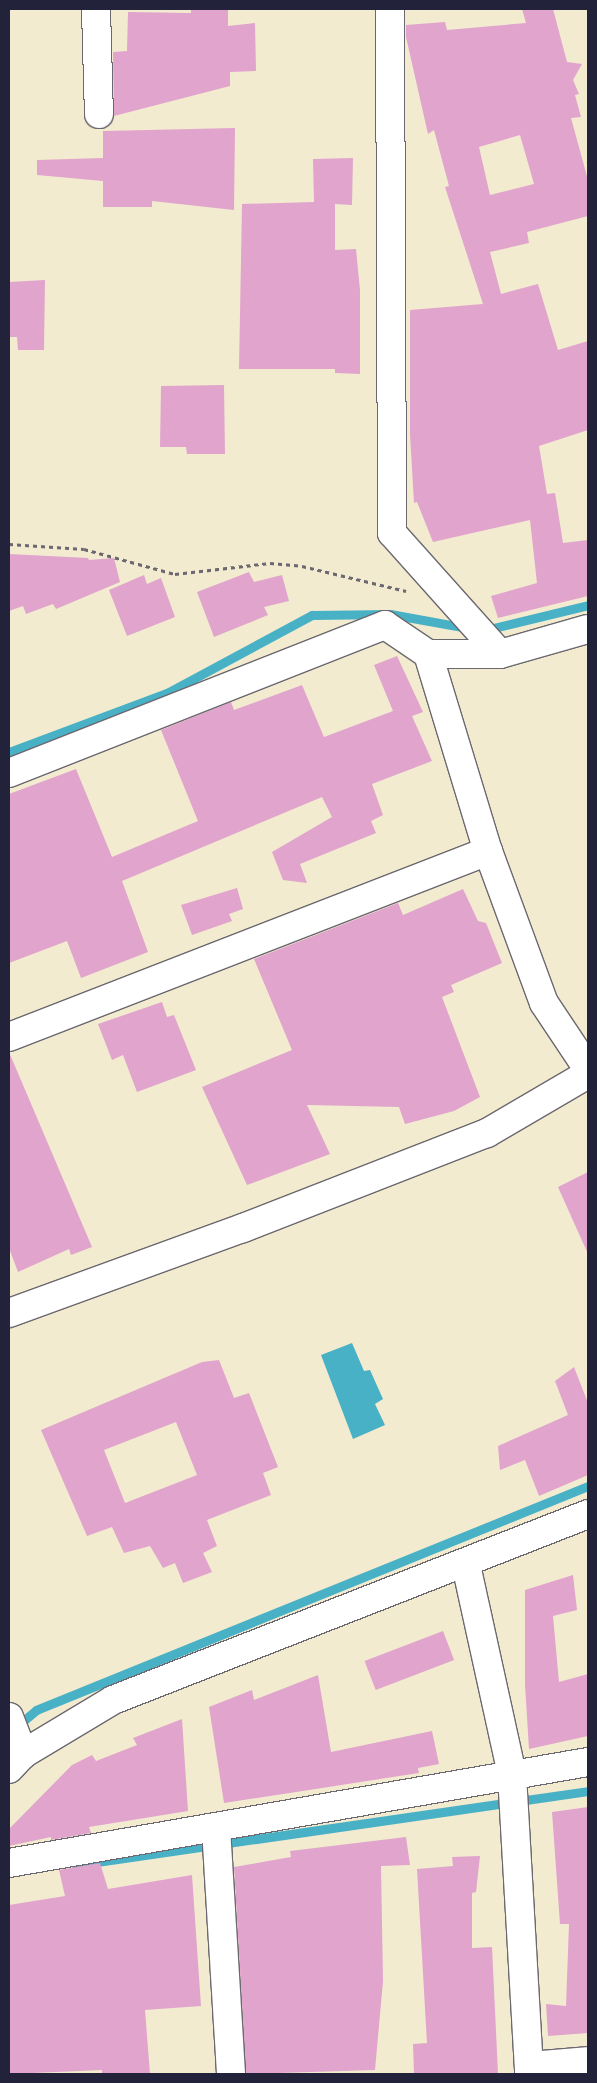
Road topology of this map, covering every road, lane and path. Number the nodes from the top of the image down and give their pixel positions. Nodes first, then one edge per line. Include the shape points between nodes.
1 (96, 9) edge
2 (390, 9) edge
3 (99, 114) dead end
4 (9, 544) edge
5 (450, 598) junction
6 (588, 629) edge
7 (428, 654) junction
8 (500, 654) junction
9 (9, 773) edge
10 (488, 851) junction
11 (9, 1037) edge
12 (588, 1069) edge
13 (588, 1074) edge
14 (9, 1313) edge
15 (588, 1514) edge
16 (466, 1565) junction
17 (9, 1716) edge
18 (16, 1762) edge
19 (588, 1762) edge
20 (512, 1775) junction
21 (216, 1828) junction
22 (9, 1863) edge
23 (588, 2062) edge
24 (529, 2070) edge
25 (231, 2074) edge

1 - 3 street
2 - 5 street via 392,534
4 - 5 path via 84,549 176,574 270,563 302,566
5 - 8 street
6 - 8 street
7 - 8 street
7 - 9 street via 385,625
7 - 10 street
10 - 11 street
10 - 12 street via 544,1003
13 - 14 street via 487,1133 243,1228
15 - 16 street
16 - 18 street via 113,1700
16 - 20 street
17 - 18 street
19 - 20 street
20 - 21 street
20 - 24 street
21 - 22 street
21 - 25 street
23 - 24 street

